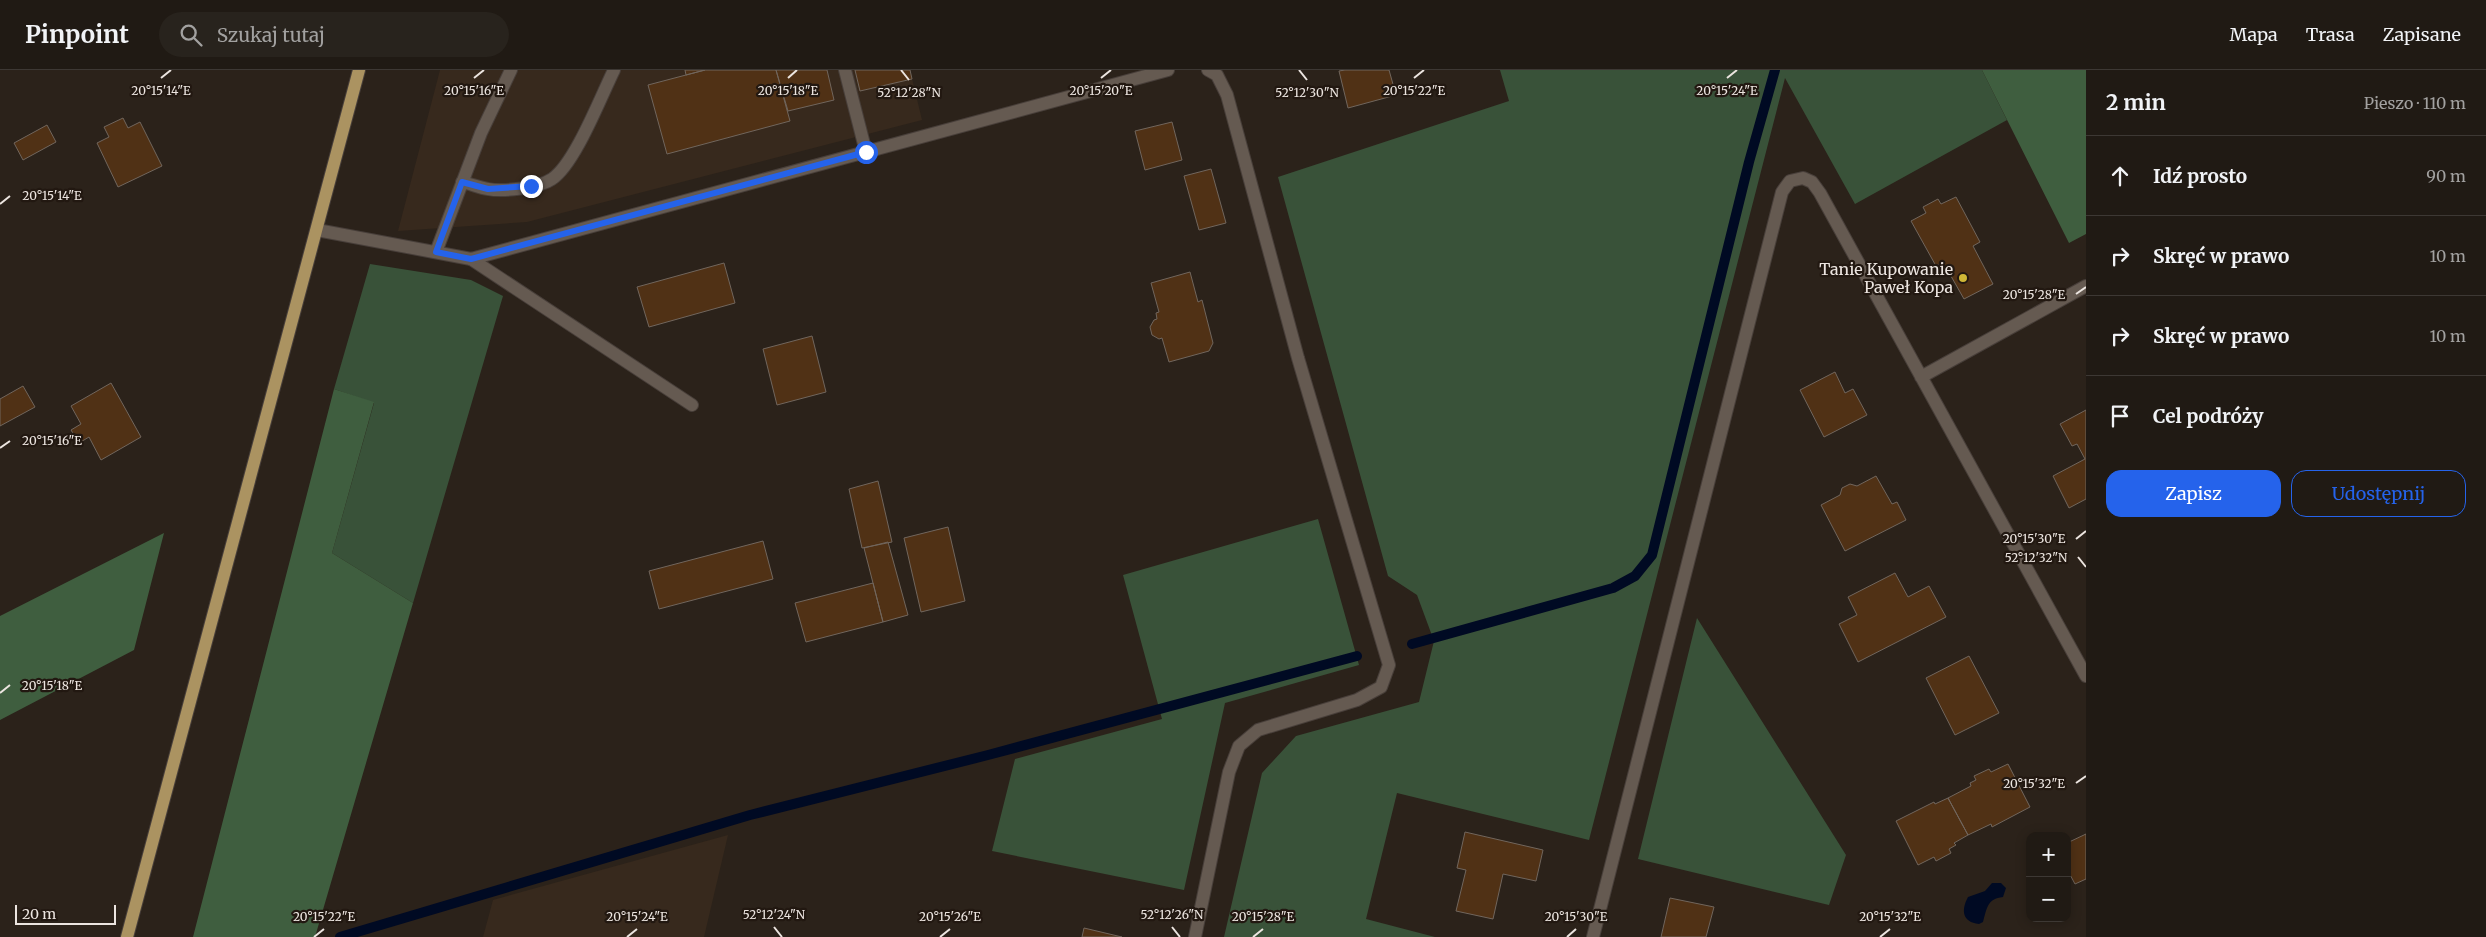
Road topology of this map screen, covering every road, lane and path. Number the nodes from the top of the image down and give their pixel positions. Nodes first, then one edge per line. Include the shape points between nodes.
1 (359, 70) edge
2 (511, 70) edge
3 (614, 70) edge
4 (845, 70) edge
5 (1168, 70) edge
6 (1208, 70) edge
7 (866, 152) junction
8 (462, 182) junction
9 (316, 230) junction
10 (436, 252) junction
11 (471, 259) junction
12 (2086, 286) edge
13 (1921, 377) junction
14 (692, 405) dead end
15 (2086, 676) edge
16 (127, 937) edge
17 (1195, 937) edge
18 (1593, 937) edge

1 - 9 main road
2 - 8 street via 481,132
3 - 8 street via 571,158 552,179 508,189 488,189
4 - 7 street
5 - 7 street
6 - 17 street via 1216,76 1227,95 1298,358 1389,665 1380,687 1357,700 1258,730 1239,746 1228,772
7 - 11 street
8 - 10 street
9 - 10 street
9 - 16 main road
10 - 11 street
11 - 14 street
12 - 13 street
13 - 15 street
13 - 18 street via 1820,193 1812,182 1802,178 1790,181 1782,192

